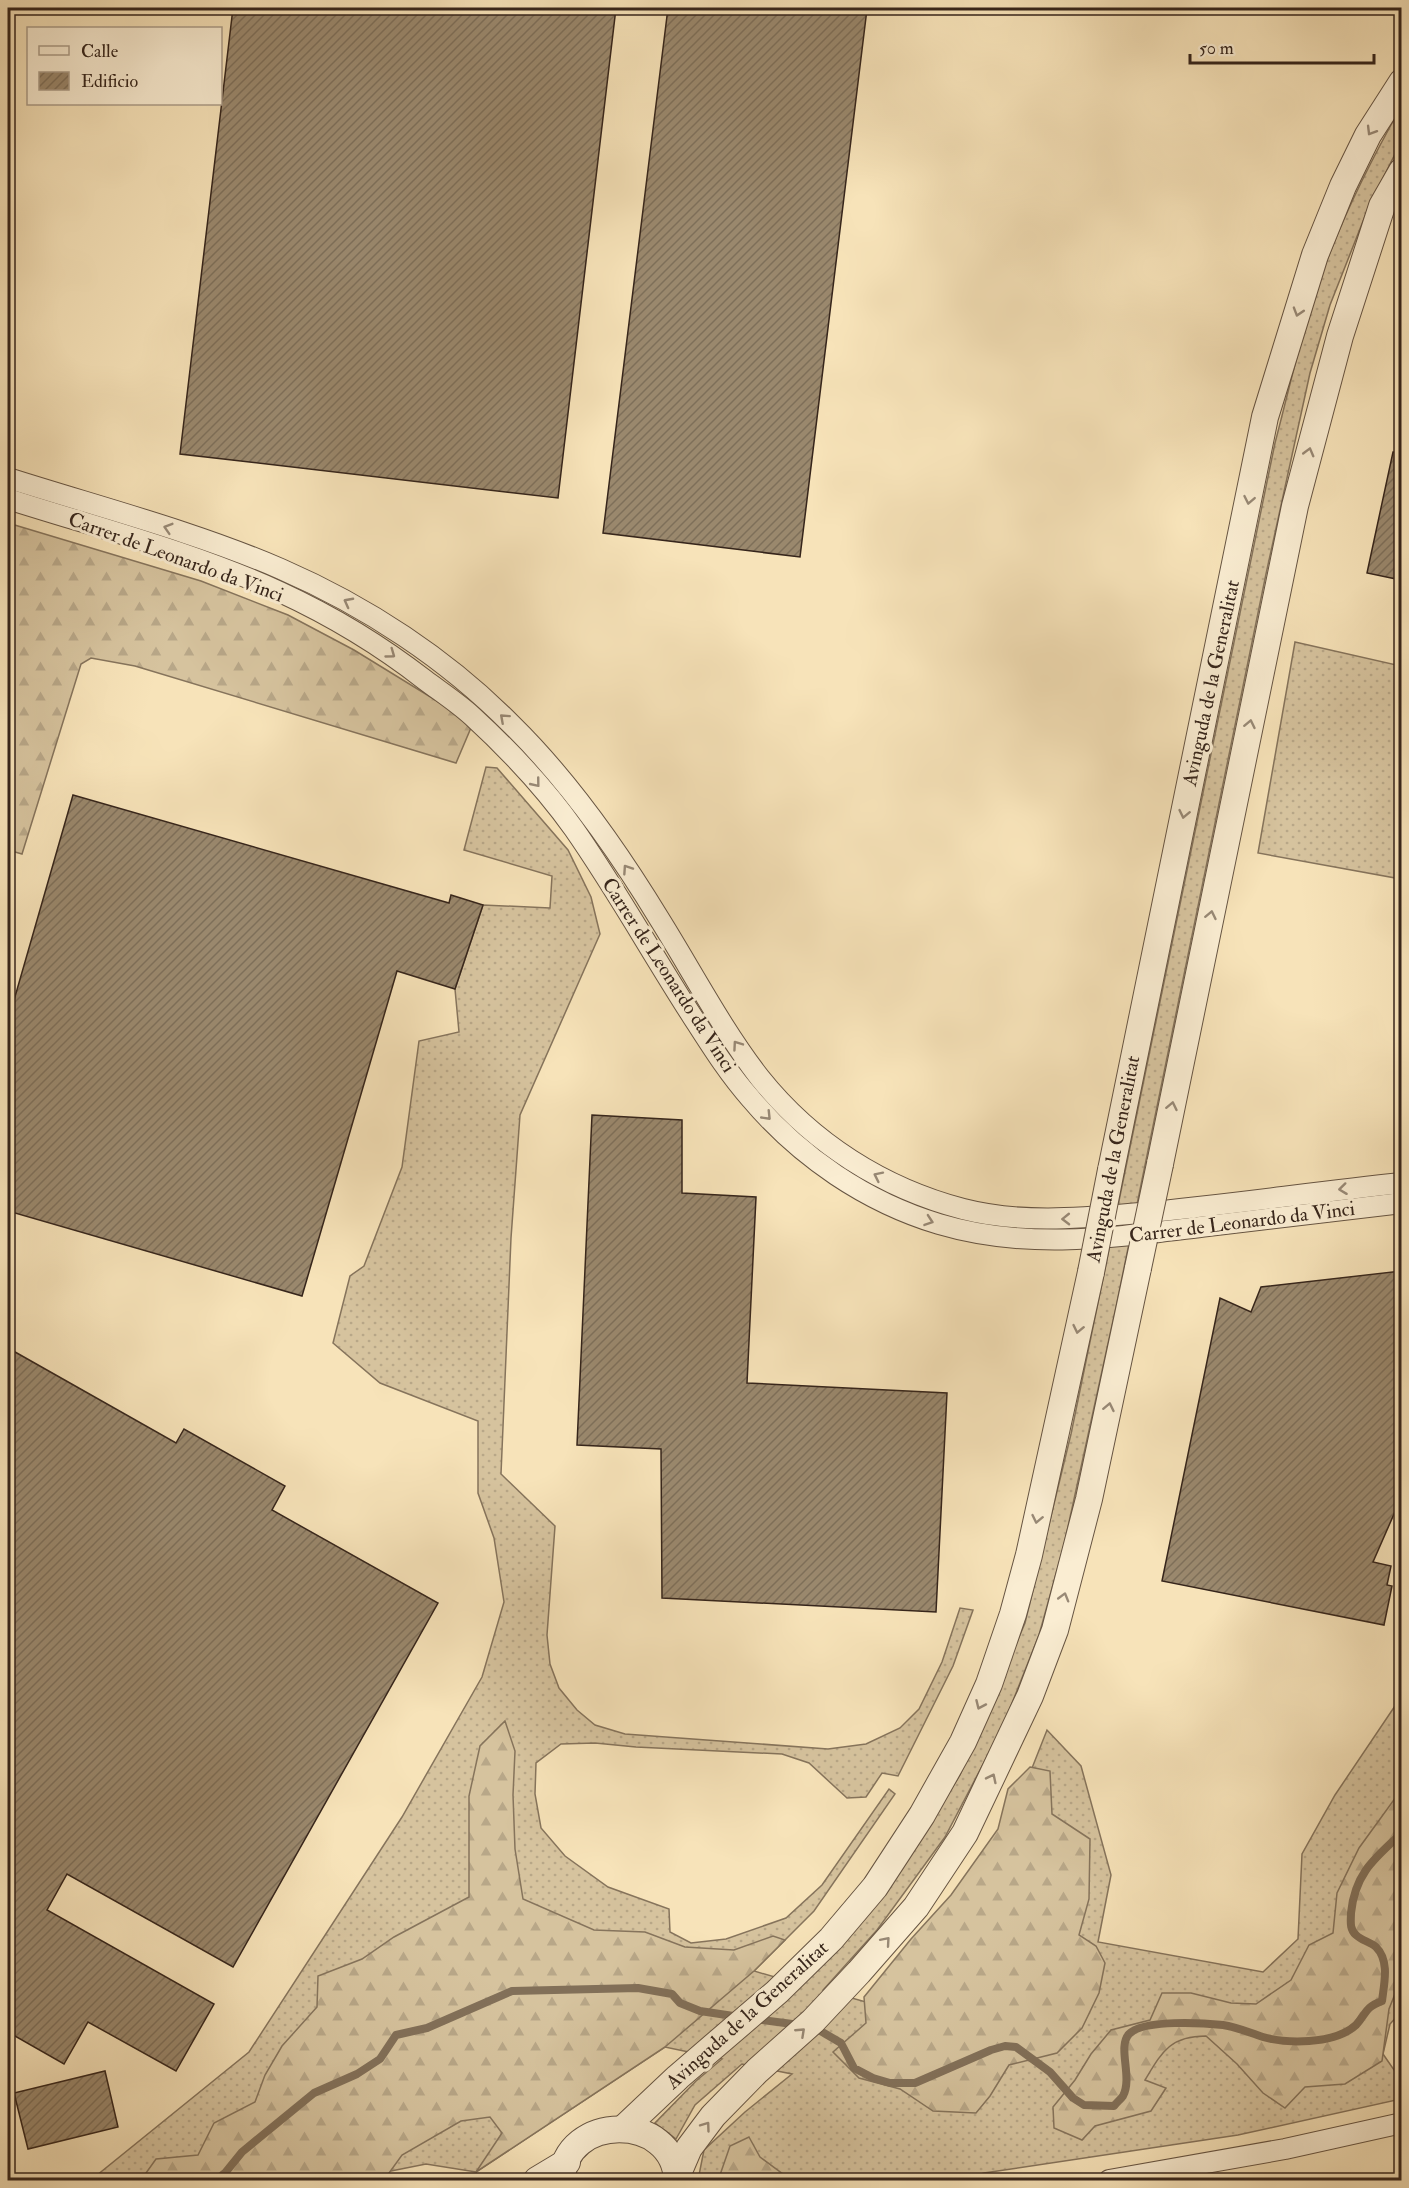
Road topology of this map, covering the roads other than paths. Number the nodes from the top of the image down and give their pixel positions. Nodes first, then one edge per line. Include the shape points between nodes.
1 (1401, 82) edge
2 (1401, 171) edge
3 (8, 478) edge
4 (8, 499) edge
5 (1401, 1183) edge
6 (1401, 1203) edge
7 (1401, 2123) edge
8 (624, 2128) junction
9 (565, 2171) edge
10 (677, 2178) edge
11 (537, 2181) edge
12 (1109, 2181) edge

1 -> 8 street, Avinguda de la Generalitat, bridge via 1368,135 1323,235 1265,417 1091,1272 1029,1555 989,1684 963,1742 875,1887 831,1939 777,1992
10 -> 2 street, bridge via 689,2148 713,2116 813,2021 916,1907 964,1833 1030,1696 1055,1630 1089,1499 1295,506 1340,336 1382,206
5 -> 3 street, Carrer de Leonardo da Vinci via 1066,1220 967,1210 916,1194 870,1173 827,1144 789,1111 760,1078 592,818 511,724 458,677 399,632 280,569 190,535
4 -> 6 street, Carrer de Leonardo da Vinci via 160,547 278,591 386,650 469,713 523,767 572,827 721,1060 751,1099 784,1134 824,1167 896,1209 978,1234 1062,1242
7 - 12 street
8 - 9 street via 590,2136 576,2147
8 - 10 street via 639,2131 664,2148
9 - 11 street

